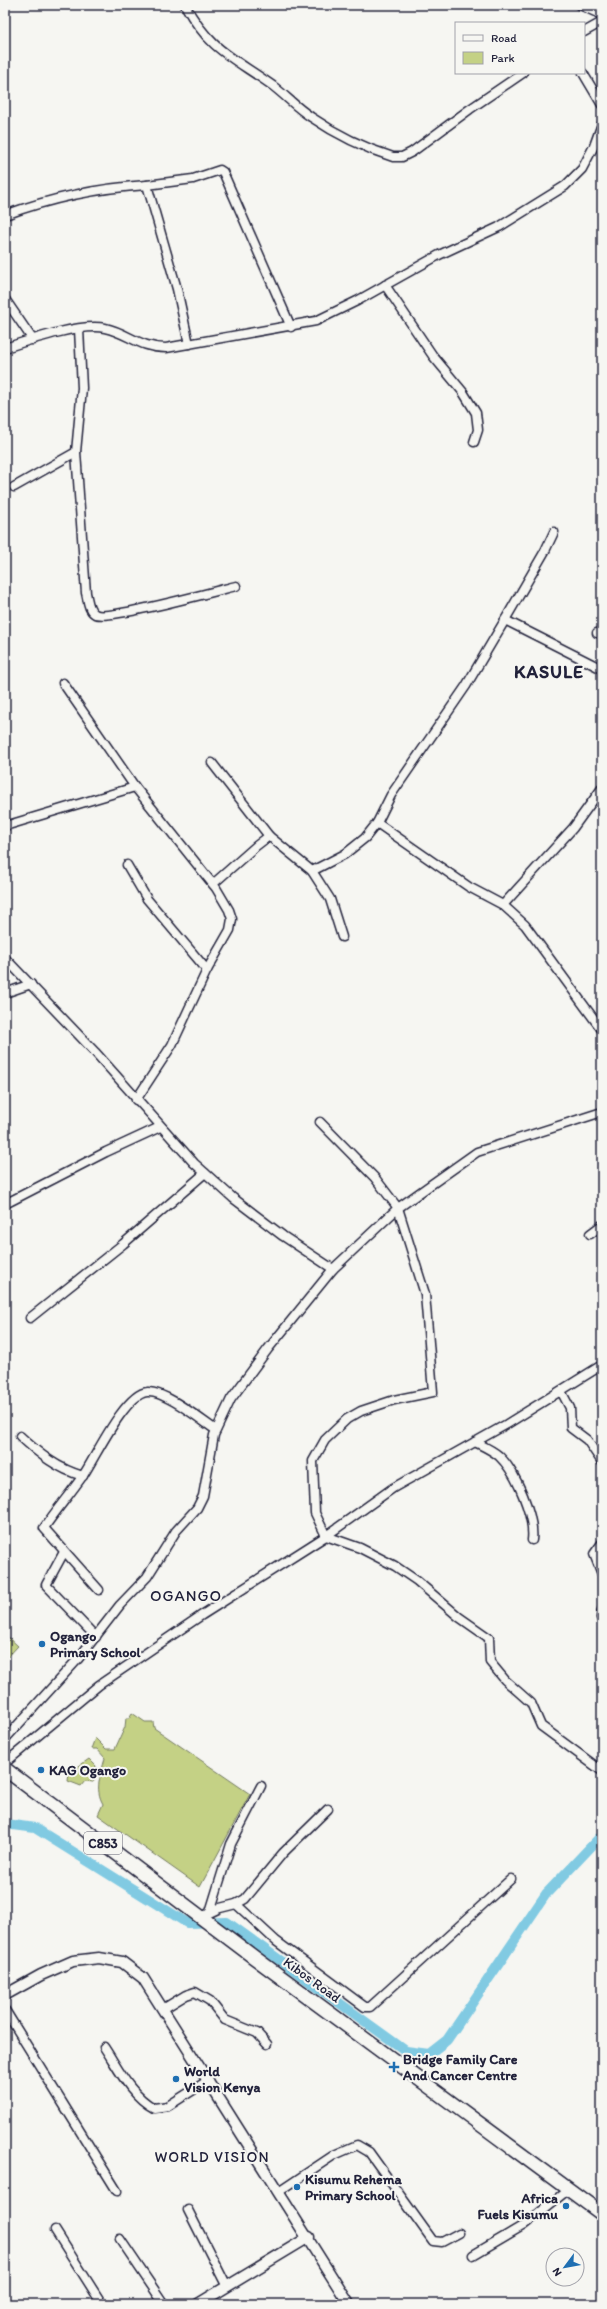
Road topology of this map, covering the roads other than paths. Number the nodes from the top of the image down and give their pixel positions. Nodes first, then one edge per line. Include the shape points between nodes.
1 (185, 5) edge
2 (580, 5) edge
3 (602, 15) edge
4 (602, 22) edge
5 (585, 31) edge
6 (522, 74) edge
7 (584, 74) edge
8 (602, 104) edge
9 (602, 124) edge
10 (147, 185) junction
11 (5, 216) edge
12 (384, 286) junction
13 (5, 299) edge
14 (291, 327) junction
15 (79, 329) junction
16 (33, 340) junction
17 (190, 344) junction
18 (5, 348) edge
19 (474, 442) dead end
20 (76, 452) junction
21 (14, 487) dead end
22 (554, 532) dead end
23 (236, 586) dead end
24 (505, 620) junction
25 (602, 670) edge
26 (63, 683) dead end
27 (212, 763) dead end
28 (135, 787) junction
29 (602, 788) edge
30 (377, 823) junction
31 (5, 826) edge
32 (270, 836) junction
33 (127, 865) dead end
34 (312, 871) junction
35 (213, 884) junction
36 (503, 905) junction
37 (342, 937) dead end
38 (5, 958) edge
39 (207, 970) junction
40 (31, 984) junction
41 (5, 993) edge
42 (602, 1030) edge
43 (136, 1100) junction
44 (602, 1112) edge
45 (320, 1122) dead end
46 (160, 1127) junction
47 (205, 1173) junction
48 (5, 1204) edge
49 (398, 1208) junction
50 (602, 1225) edge
51 (590, 1234) dead end
52 (333, 1269) junction
53 (30, 1318) dead end
54 (602, 1365) edge
55 (561, 1391) junction
56 (216, 1430) junction
57 (20, 1436) dead end
58 (475, 1442) junction
59 (602, 1462) edge
60 (83, 1476) junction
61 (326, 1536) junction
62 (532, 1540) dead end
63 (602, 1544) edge
64 (64, 1552) junction
65 (602, 1574) edge
66 (99, 1590) dead end
67 (96, 1637) junction
68 (5, 1738) edge
69 (5, 1763) edge
70 (5, 1769) edge
71 (602, 1771) edge
72 (261, 1786) dead end
73 (328, 1809) dead end
74 (511, 1878) dead end
75 (236, 1904) junction
76 (204, 1915) junction
77 (5, 1995) edge
78 (163, 2009) junction
79 (5, 2010) edge
80 (268, 2044) dead end
81 (104, 2047) dead end
82 (209, 2080) junction
83 (569, 2189) junction
84 (117, 2191) dead end
85 (280, 2191) junction
86 (188, 2210) dead end
87 (602, 2214) edge
88 (55, 2230) dead end
89 (458, 2233) dead end
90 (309, 2237) junction
91 (120, 2239) dead end
92 (473, 2255) dead end
93 (227, 2286) junction
94 (102, 2304) edge
95 (164, 2304) edge
96 (198, 2304) edge
97 (349, 2304) edge

1 - 6 street via 205,37 216,48 274,87 310,117 340,134 393,157 402,157 412,152
2 - 3 street
4 - 5 street
7 - 8 street
9 - 12 street via 582,168 565,186 499,227 439,255
10 - 11 street via 76,195 32,205
10 - 14 street via 193,179 220,170 224,172
10 - 17 street
12 - 14 street via 325,317
12 - 19 street via 476,413 478,430
13 - 16 street
14 - 17 street
15 - 16 street
15 - 17 street via 110,329 141,344 156,348
15 - 20 street via 82,388
16 - 18 street
20 - 21 street
20 - 23 street via 86,593 90,610 94,614 99,616 121,613
22 - 24 street
24 - 25 street
24 - 30 street via 466,686 391,796
26 - 28 street
27 - 32 street
28 - 31 street
28 - 35 street
29 - 36 street via 573,828
30 - 34 street via 345,854
30 - 36 street via 469,887
32 - 34 street
32 - 35 street
33 - 39 street via 147,900
34 - 37 street via 330,899
35 - 39 street via 229,910 232,925
36 - 42 street via 525,924
38 - 40 street
39 - 43 street via 172,1045
40 - 41 street
40 - 43 street
43 - 46 street
44 - 49 street via 477,1152
45 - 49 street via 374,1178
46 - 47 street
46 - 48 street
47 - 52 street via 283,1236
47 - 53 street via 123,1244
49 - 52 street
49 - 61 street via 425,1294 433,1392 361,1410 347,1419 325,1440 314,1461 315,1513
50 - 51 street
52 - 56 street via 236,1392
54 - 55 street
55 - 58 street
55 - 59 street via 570,1408 571,1428 587,1440
56 - 60 street via 158,1393 147,1392 138,1395 109,1430
56 - 67 street via 203,1496 197,1508 176,1531 147,1577 120,1605
57 - 60 street via 38,1453 67,1472
58 - 61 street via 393,1488
58 - 62 street via 499,1457 512,1472 533,1529
60 - 64 street via 44,1528
61 - 69 street via 202,1615 106,1681
61 - 71 street via 360,1548 395,1566 417,1580 459,1617 486,1635 491,1642 488,1657 490,1662 505,1680 531,1702 541,1726
63 - 65 street via 594,1554
64 - 66 street via 72,1557
64 - 67 street via 46,1585
67 - 68 street
70 - 76 main road, Kibos Road / C853
72 - 76 street via 231,1844
73 - 75 street via 283,1853 245,1898
74 - 75 street via 370,2007 365,2007 276,1940
75 - 76 street
76 - 83 main road, Kibos Road / C853 via 223,1933
77 - 78 street via 73,1961 99,1958 122,1962 143,1978
78 - 80 street via 195,1992 210,2001 225,2020 257,2033
78 - 82 street
79 - 84 street
81 - 82 street via 133,2090 154,2108 168,2106
82 - 85 street
83 - 87 main road, Kibos Road / C853
83 - 92 street via 524,2225
85 - 89 street via 334,2155 354,2146 361,2146 369,2152 433,2241 442,2242
85 - 90 street
86 - 93 street
88 - 94 street
90 - 93 street
90 - 97 street
91 - 95 street
93 - 96 street

